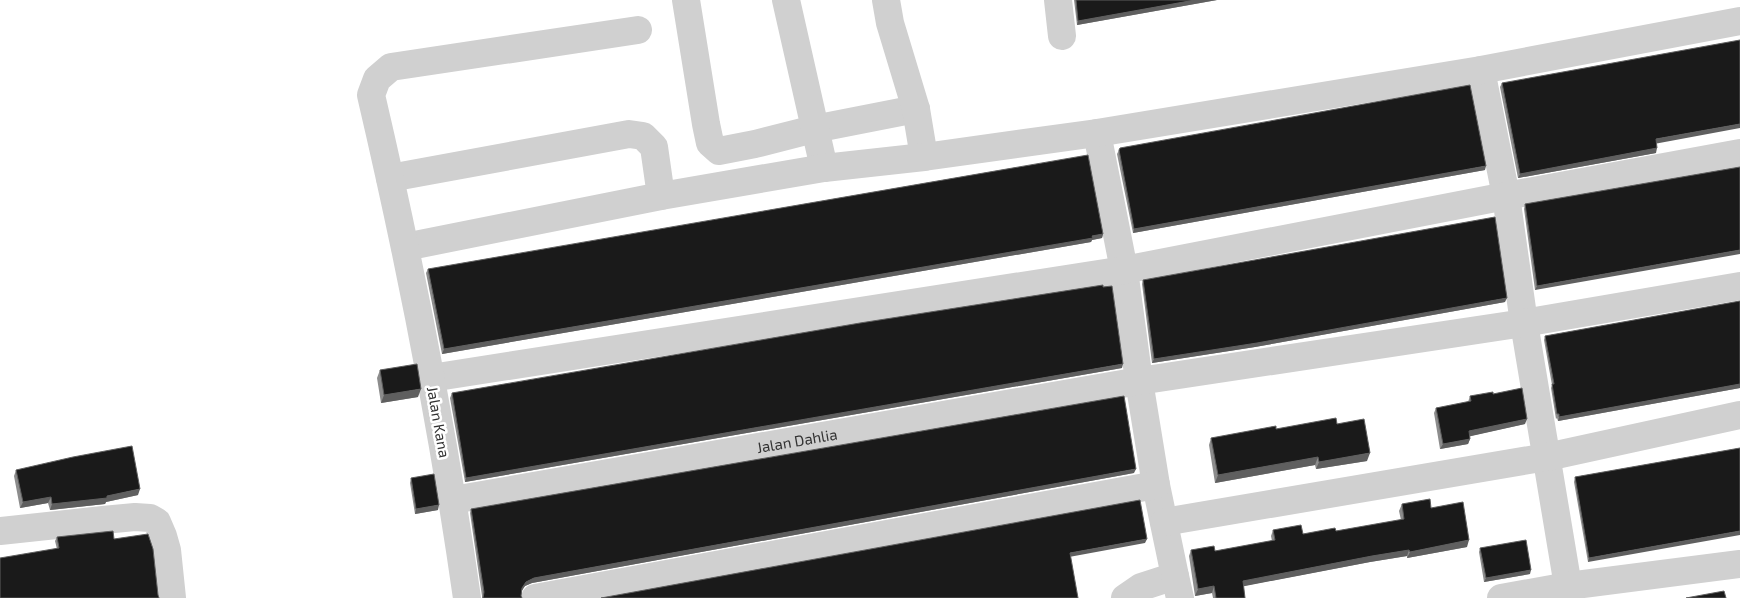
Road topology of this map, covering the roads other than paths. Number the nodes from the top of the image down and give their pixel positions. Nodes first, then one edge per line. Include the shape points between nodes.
1 (686, 0) edge
2 (786, 0) edge
3 (886, 0) edge
4 (1058, 0) edge
5 (1740, 21) edge
6 (638, 30) dead end
7 (1062, 36) dead end
8 (1481, 70) junction
9 (916, 109) junction
10 (814, 128) junction
11 (1097, 133) junction
12 (1740, 153) edge
13 (924, 157) junction
14 (824, 168) junction
15 (390, 178) junction
16 (662, 196) junction
17 (1506, 196) junction
18 (405, 247) junction
19 (1124, 270) junction
20 (1740, 286) edge
21 (1524, 323) junction
22 (431, 378) junction
23 (1139, 382) junction
24 (1740, 415) edge
25 (1547, 457) junction
26 (1156, 485) junction
27 (453, 500) junction
28 (1164, 522) junction
29 (0, 532) edge
30 (1740, 564) edge
31 (1177, 587) edge
32 (1569, 592) edge
33 (172, 598) edge
34 (467, 598) edge
35 (536, 598) edge
36 (1125, 598) edge
37 (1501, 598) edge

1 - 10 street via 710,143 719,151
2 - 10 street
3 - 9 street
4 - 7 street
5 - 8 street
6 - 15 street, Jalan Kana via 392,67 377,79 371,95
8 - 11 street
8 - 17 street
9 - 10 street
9 - 13 street
10 - 14 street
11 - 13 street
11 - 19 street
12 - 17 street
13 - 14 street
14 - 16 street
15 - 16 street via 629,134 643,136 654,147
15 - 18 street, Jalan Kana
16 - 18 street
17 - 19 street
17 - 21 street
18 - 22 street, Jalan Kana
19 - 22 street
19 - 23 street
20 - 21 street, Jalan Dahlia
21 - 23 street, Jalan Dahlia
21 - 25 street
22 - 27 street, Jalan Kana
23 - 26 street
23 - 27 street, Jalan Dahlia
24 - 25 street
25 - 28 street
25 - 32 street
26 - 28 street
26 - 35 street
27 - 34 street, Jalan Kana
28 - 31 street
29 - 33 street via 150,518 157,522 163,536
30 - 32 street
31 - 36 street via 1141,587
32 - 37 street

